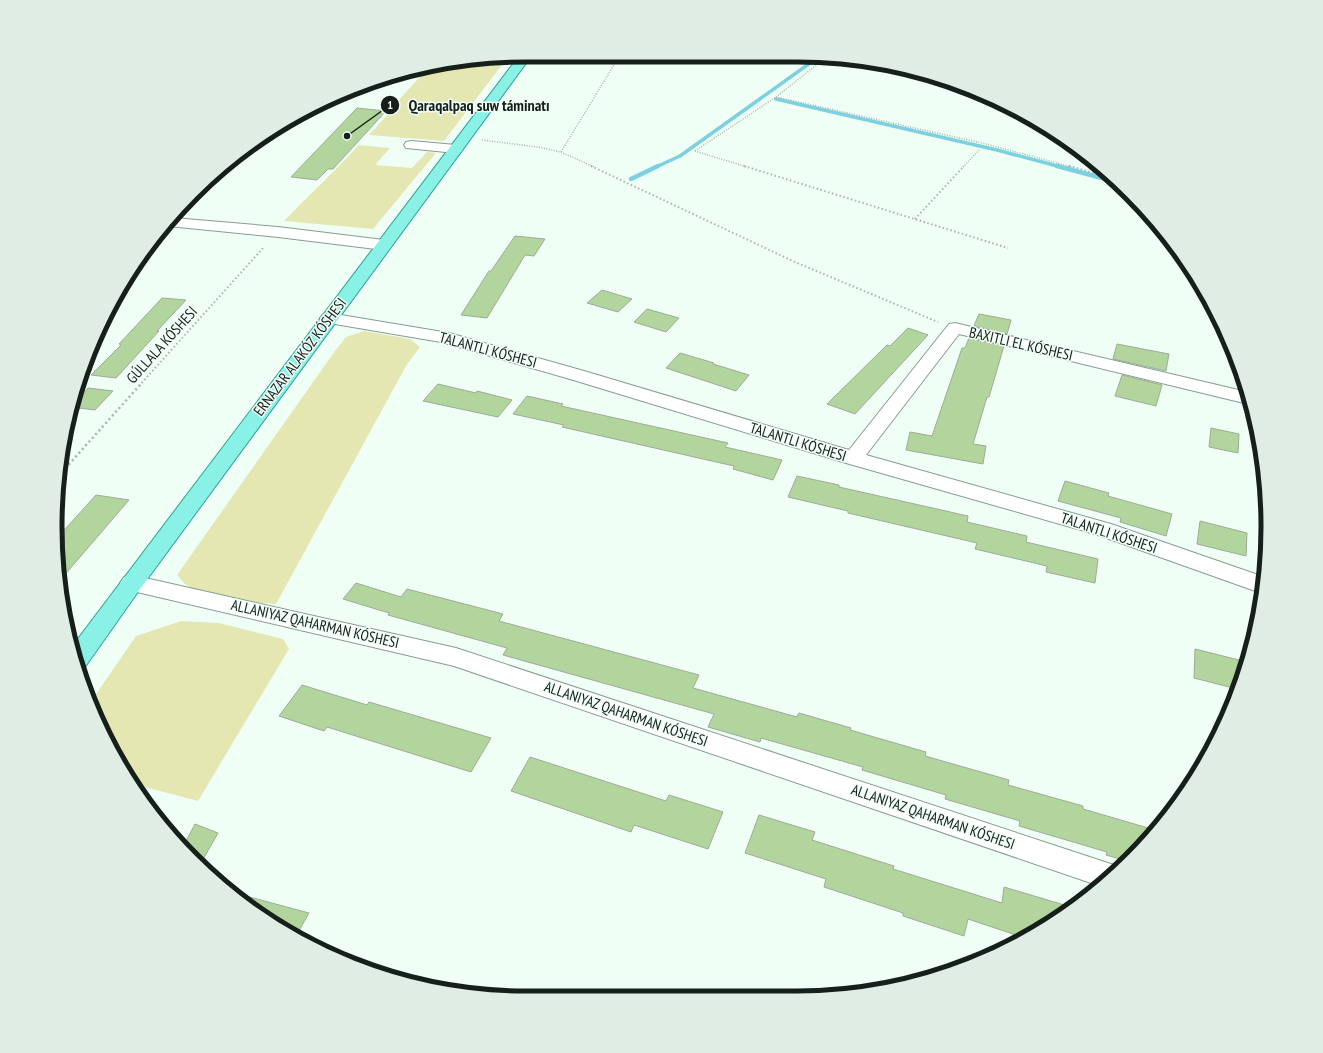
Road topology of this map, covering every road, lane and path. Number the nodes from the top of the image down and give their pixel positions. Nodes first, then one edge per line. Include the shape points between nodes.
1 (521, 62) edge
2 (616, 62) edge
3 (819, 63) edge
4 (776, 97) junction
5 (460, 144) junction
6 (412, 145) dead end
7 (980, 150) dead end
8 (561, 152) junction
9 (1100, 174) edge
10 (915, 219) junction
11 (175, 222) edge
12 (278, 232) junction
13 (384, 245) junction
14 (1008, 248) dead end
15 (329, 318) junction
16 (955, 328) junction
17 (1242, 397) edge
18 (853, 458) junction
19 (66, 468) edge
20 (132, 583) junction
21 (1257, 583) edge
22 (80, 654) edge
23 (1104, 875) edge

1 - 5 main road, ERNAZAR ALAKÓZ KÓSHESI
2 - 8 path
3 - 4 path
4 - 9 path via 986,144
4 - 10 path via 695,152
5 - 6 street
5 - 8 path via 538,147
5 - 13 main road, ERNAZAR ALAKÓZ KÓSHESI
7 - 10 path
8 - 16 path via 865,292
10 - 14 path
11 - 12 street
12 - 13 street
12 - 19 path, GÚLLALA KÓSHESI
13 - 15 main road, ERNAZAR ALAKÓZ KÓSHESI
15 - 18 street via 443,337
15 - 20 main road, ERNAZAR ALAKÓZ KÓSHESI
16 - 17 street
16 - 18 street
18 - 21 street via 1103,529
20 - 22 main road, ERNAZAR ALAKÓZ KÓSHESI
20 - 23 street, ALLANIYAZ QAHARMAN KÓSHESI via 456,656

